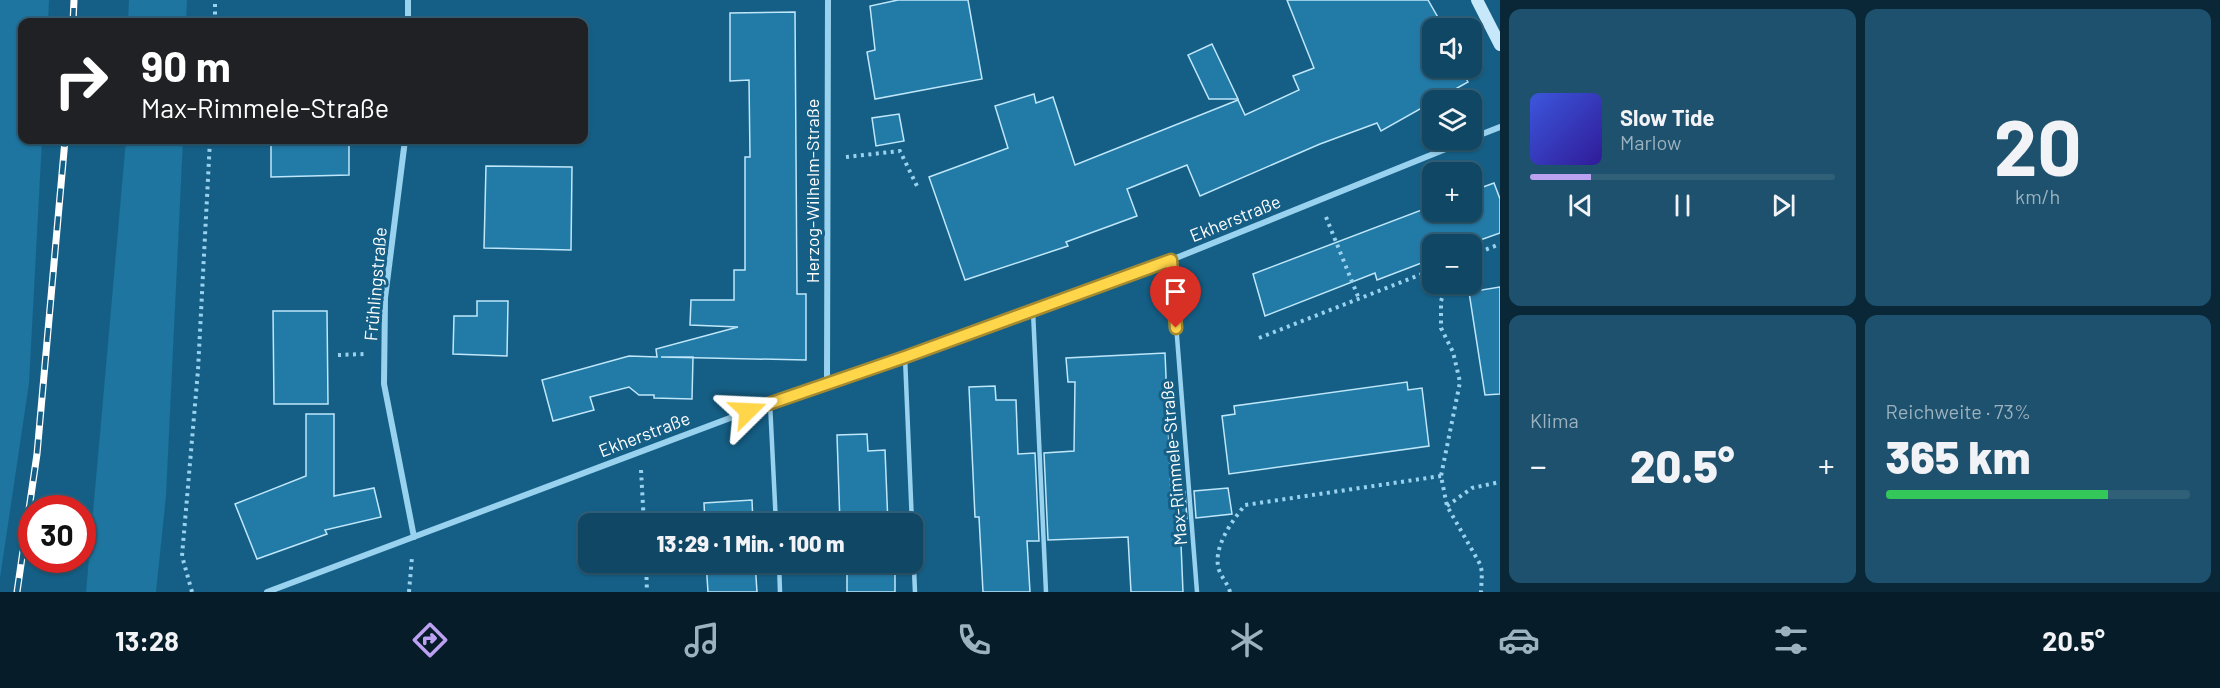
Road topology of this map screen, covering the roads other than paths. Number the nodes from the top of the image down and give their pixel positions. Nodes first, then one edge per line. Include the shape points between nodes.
1 (408, 0) edge
2 (828, 0) edge
3 (1477, 0) edge
4 (408, 18) edge
5 (1500, 45) edge
6 (1500, 127) edge
7 (1482, 134) edge
8 (404, 144) edge
9 (1442, 150) edge
10 (1171, 260) junction
11 (1033, 311) junction
12 (905, 357) junction
13 (827, 382) junction
14 (770, 402) junction
15 (775, 513) edge
16 (912, 513) edge
17 (414, 537) junction
18 (779, 573) edge
19 (914, 573) edge
20 (267, 592) edge
21 (780, 592) edge
22 (915, 592) edge
23 (1046, 592) edge
24 (1197, 592) edge

1 - 4 street
2 - 13 street, Herzog-Wilhelm-Straße
3 - 5 street
6 - 7 street, Ekherstraße
8 - 17 street, Frühlingstraße via 385,298 384,384
9 - 10 street, Ekherstraße
10 - 11 street, Ekherstraße
10 - 24 lane, Max-Rimmele-Straße
11 - 12 street, Ekherstraße
11 - 23 lane
12 - 13 street, Ekherstraße
12 - 16 lane
13 - 14 street, Ekherstraße
14 - 15 lane
14 - 17 street, Ekherstraße
17 - 20 street, Ekherstraße
18 - 21 lane
19 - 22 lane

